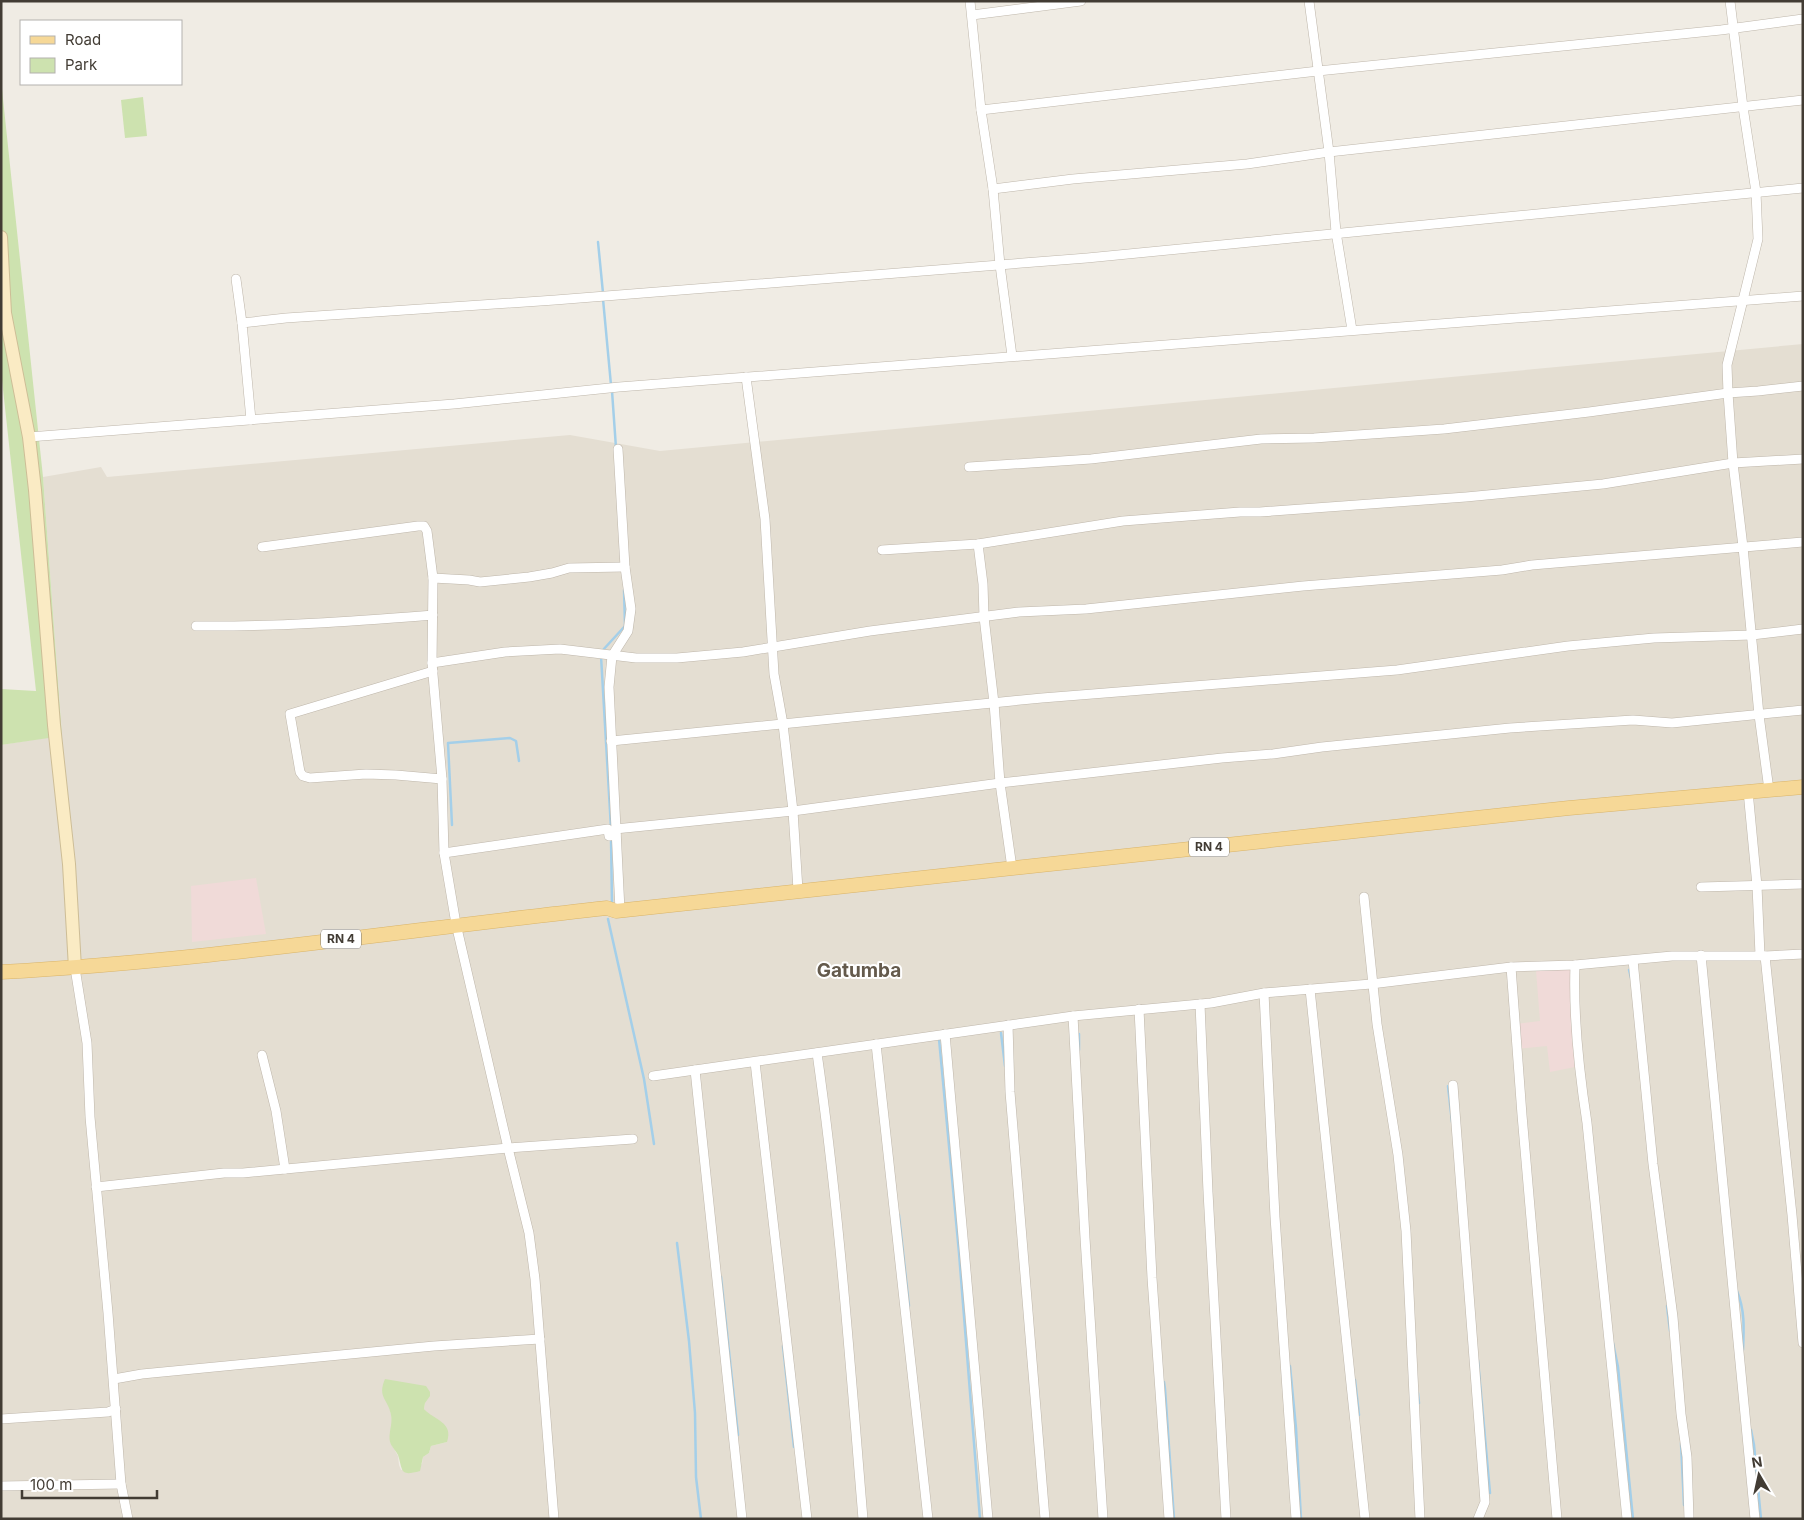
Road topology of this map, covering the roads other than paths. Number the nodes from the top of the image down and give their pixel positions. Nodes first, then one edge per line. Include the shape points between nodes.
1 (970, 1) edge
2 (1081, 1) edge
3 (1309, 1) edge
4 (1730, 1) edge
5 (972, 15) junction
6 (1803, 19) edge
7 (1732, 28) junction
8 (1318, 71) junction
9 (1803, 100) edge
10 (1743, 107) junction
11 (981, 110) junction
12 (1329, 152) junction
13 (1803, 188) edge
14 (993, 189) junction
15 (1756, 192) junction
16 (1336, 232) junction
17 (1, 237) edge
18 (1000, 265) junction
19 (236, 279) dead end
20 (1803, 296) edge
21 (1742, 300) junction
22 (242, 322) junction
23 (1352, 330) junction
24 (1012, 356) junction
25 (746, 377) junction
26 (1803, 386) edge
27 (1728, 393) junction
28 (251, 420) junction
29 (29, 437) junction
30 (618, 449) dead end
31 (1803, 460) edge
32 (1733, 464) junction
33 (969, 467) dead end
34 (1803, 542) edge
35 (978, 544) junction
36 (262, 547) dead end
37 (1743, 547) junction
38 (882, 550) dead end
39 (623, 567) junction
40 (433, 578) junction
41 (433, 615) junction
42 (984, 617) junction
43 (196, 626) dead end
44 (1803, 629) edge
45 (1752, 635) junction
46 (773, 648) junction
47 (604, 655) junction
48 (432, 667) junction
49 (994, 703) junction
50 (1803, 710) edge
51 (1760, 715) junction
52 (783, 724) junction
53 (611, 741) junction
54 (442, 779) junction
55 (1000, 783) junction
56 (1803, 787) edge
57 (1769, 790) junction
58 (1748, 792) junction
59 (793, 811) junction
60 (614, 834) junction
61 (444, 853) junction
62 (1012, 868) junction
63 (1803, 884) edge
64 (1757, 886) junction
65 (1701, 887) dead end
66 (798, 890) junction
67 (1364, 897) dead end
68 (620, 910) junction
69 (456, 924) junction
70 (1803, 954) edge
71 (1700, 956) junction
72 (1762, 956) junction
73 (1633, 960) junction
74 (1575, 965) junction
75 (1511, 966) junction
76 (75, 968) junction
77 (1, 972) edge
78 (1372, 984) junction
79 (1310, 989) junction
80 (1264, 993) junction
81 (1200, 1004) junction
82 (1138, 1009) junction
83 (1074, 1016) junction
84 (1008, 1025) junction
85 (945, 1034) junction
86 (876, 1044) junction
87 (817, 1053) junction
88 (262, 1055) dead end
89 (755, 1062) junction
90 (695, 1070) junction
91 (653, 1076) dead end
92 (1453, 1085) dead end
93 (633, 1139) dead end
94 (508, 1148) junction
95 (285, 1169) junction
96 (96, 1187) junction
97 (540, 1339) junction
98 (1803, 1343) edge
99 (114, 1379) junction
100 (116, 1409) junction
101 (1, 1419) edge
102 (121, 1484) junction
103 (1, 1486) edge
104 (128, 1519) edge
105 (554, 1519) edge
106 (742, 1519) edge
107 (807, 1519) edge
108 (864, 1519) edge
109 (928, 1519) edge
110 (988, 1519) edge
111 (1045, 1519) edge
112 (1103, 1519) edge
113 (1169, 1519) edge
114 (1226, 1519) edge
115 (1296, 1519) edge
116 (1365, 1519) edge
117 (1420, 1519) edge
118 (1478, 1519) edge
119 (1558, 1519) edge
120 (1627, 1519) edge
121 (1689, 1519) edge
122 (1755, 1519) edge

1 - 5 street
2 - 5 street
3 - 8 street
4 - 7 street
5 - 11 street
6 - 7 street
7 - 8 street
7 - 10 street
8 - 11 street
8 - 12 street
9 - 10 street
10 - 12 street
10 - 15 street
11 - 14 street
12 - 14 street via 1247,164
12 - 16 street
13 - 15 street
14 - 18 street
15 - 16 street
15 - 21 street via 1758,239
16 - 18 street
16 - 23 street
17 - 29 main road via 5,313
18 - 22 street
18 - 24 street
19 - 22 street
20 - 21 street
21 - 23 street
21 - 27 street via 1727,365
22 - 28 street
23 - 24 street
24 - 25 street
25 - 28 street
25 - 46 street via 765,519
26 - 27 street
27 - 32 street
27 - 33 street via 1444,429 1261,439 1092,459
28 - 29 street
29 - 76 main road via 69,864
30 - 39 street
31 - 32 street
32 - 35 street via 1603,484 1466,497 1123,521
32 - 37 street
34 - 37 street
35 - 38 street
35 - 42 street
36 - 40 street via 424,526
37 - 42 street
37 - 45 street
39 - 40 street via 569,568 528,577 480,582
39 - 47 street via 631,609 628,631
40 - 41 street
41 - 43 street via 313,624
41 - 48 street
42 - 46 street via 870,631
42 - 49 street
44 - 45 street
45 - 49 street via 1654,638 1568,646 1397,670
45 - 51 street
46 - 47 street via 677,658
46 - 52 street
47 - 48 street via 560,648 504,652
47 - 53 street
48 - 54 street
48 - 54 street via 290,714 303,776 396,774
49 - 52 street
49 - 55 street
50 - 51 street
51 - 55 street via 1672,723 1633,720 1510,728
51 - 57 street
52 - 53 street
52 - 59 street
53 - 60 street
54 - 61 street
55 - 59 street
55 - 62 street
56 - 57 main road, RN 4
57 - 58 main road, RN 4
58 - 62 main road, RN 4
58 - 64 street
59 - 60 street
59 - 66 street
60 - 61 street via 608,829
60 - 68 street
61 - 69 street
62 - 66 main road, RN 4
63 - 64 street
64 - 65 street
64 - 72 street
66 - 68 main road, RN 4
67 - 78 street
68 - 69 main road, RN 4 via 607,908
69 - 76 main road, RN 4 via 253,951
69 - 94 street
70 - 72 street
71 - 72 street
71 - 73 street
71 - 122 street
72 - 98 street via 1792,1215
73 - 74 street
73 - 121 street via 1687,1456
74 - 75 street
74 - 120 street via 1579,1073 1587,1123
75 - 78 street
75 - 119 street
76 - 77 main road, RN 4
76 - 96 street via 87,1043
78 - 79 street
78 - 117 street via 1406,1231
79 - 80 street
79 - 116 street
80 - 81 street
80 - 115 street via 1275,1217
81 - 82 street
81 - 114 street
82 - 83 street
82 - 113 street
83 - 84 street
83 - 112 street
84 - 85 street
84 - 111 street via 1010,1092
85 - 86 street
85 - 110 street
86 - 87 street
86 - 109 street
87 - 89 street
87 - 108 street via 829,1136
88 - 95 street via 276,1111
89 - 90 street
89 - 107 street
90 - 91 street
90 - 106 street
92 - 118 street via 1485,1502
93 - 94 street
94 - 95 street
94 - 97 street via 530,1233
95 - 96 street via 224,1172
96 - 99 street
97 - 99 street via 434,1346
97 - 105 street
99 - 100 street
100 - 101 street
100 - 102 street
102 - 103 street
102 - 104 street

